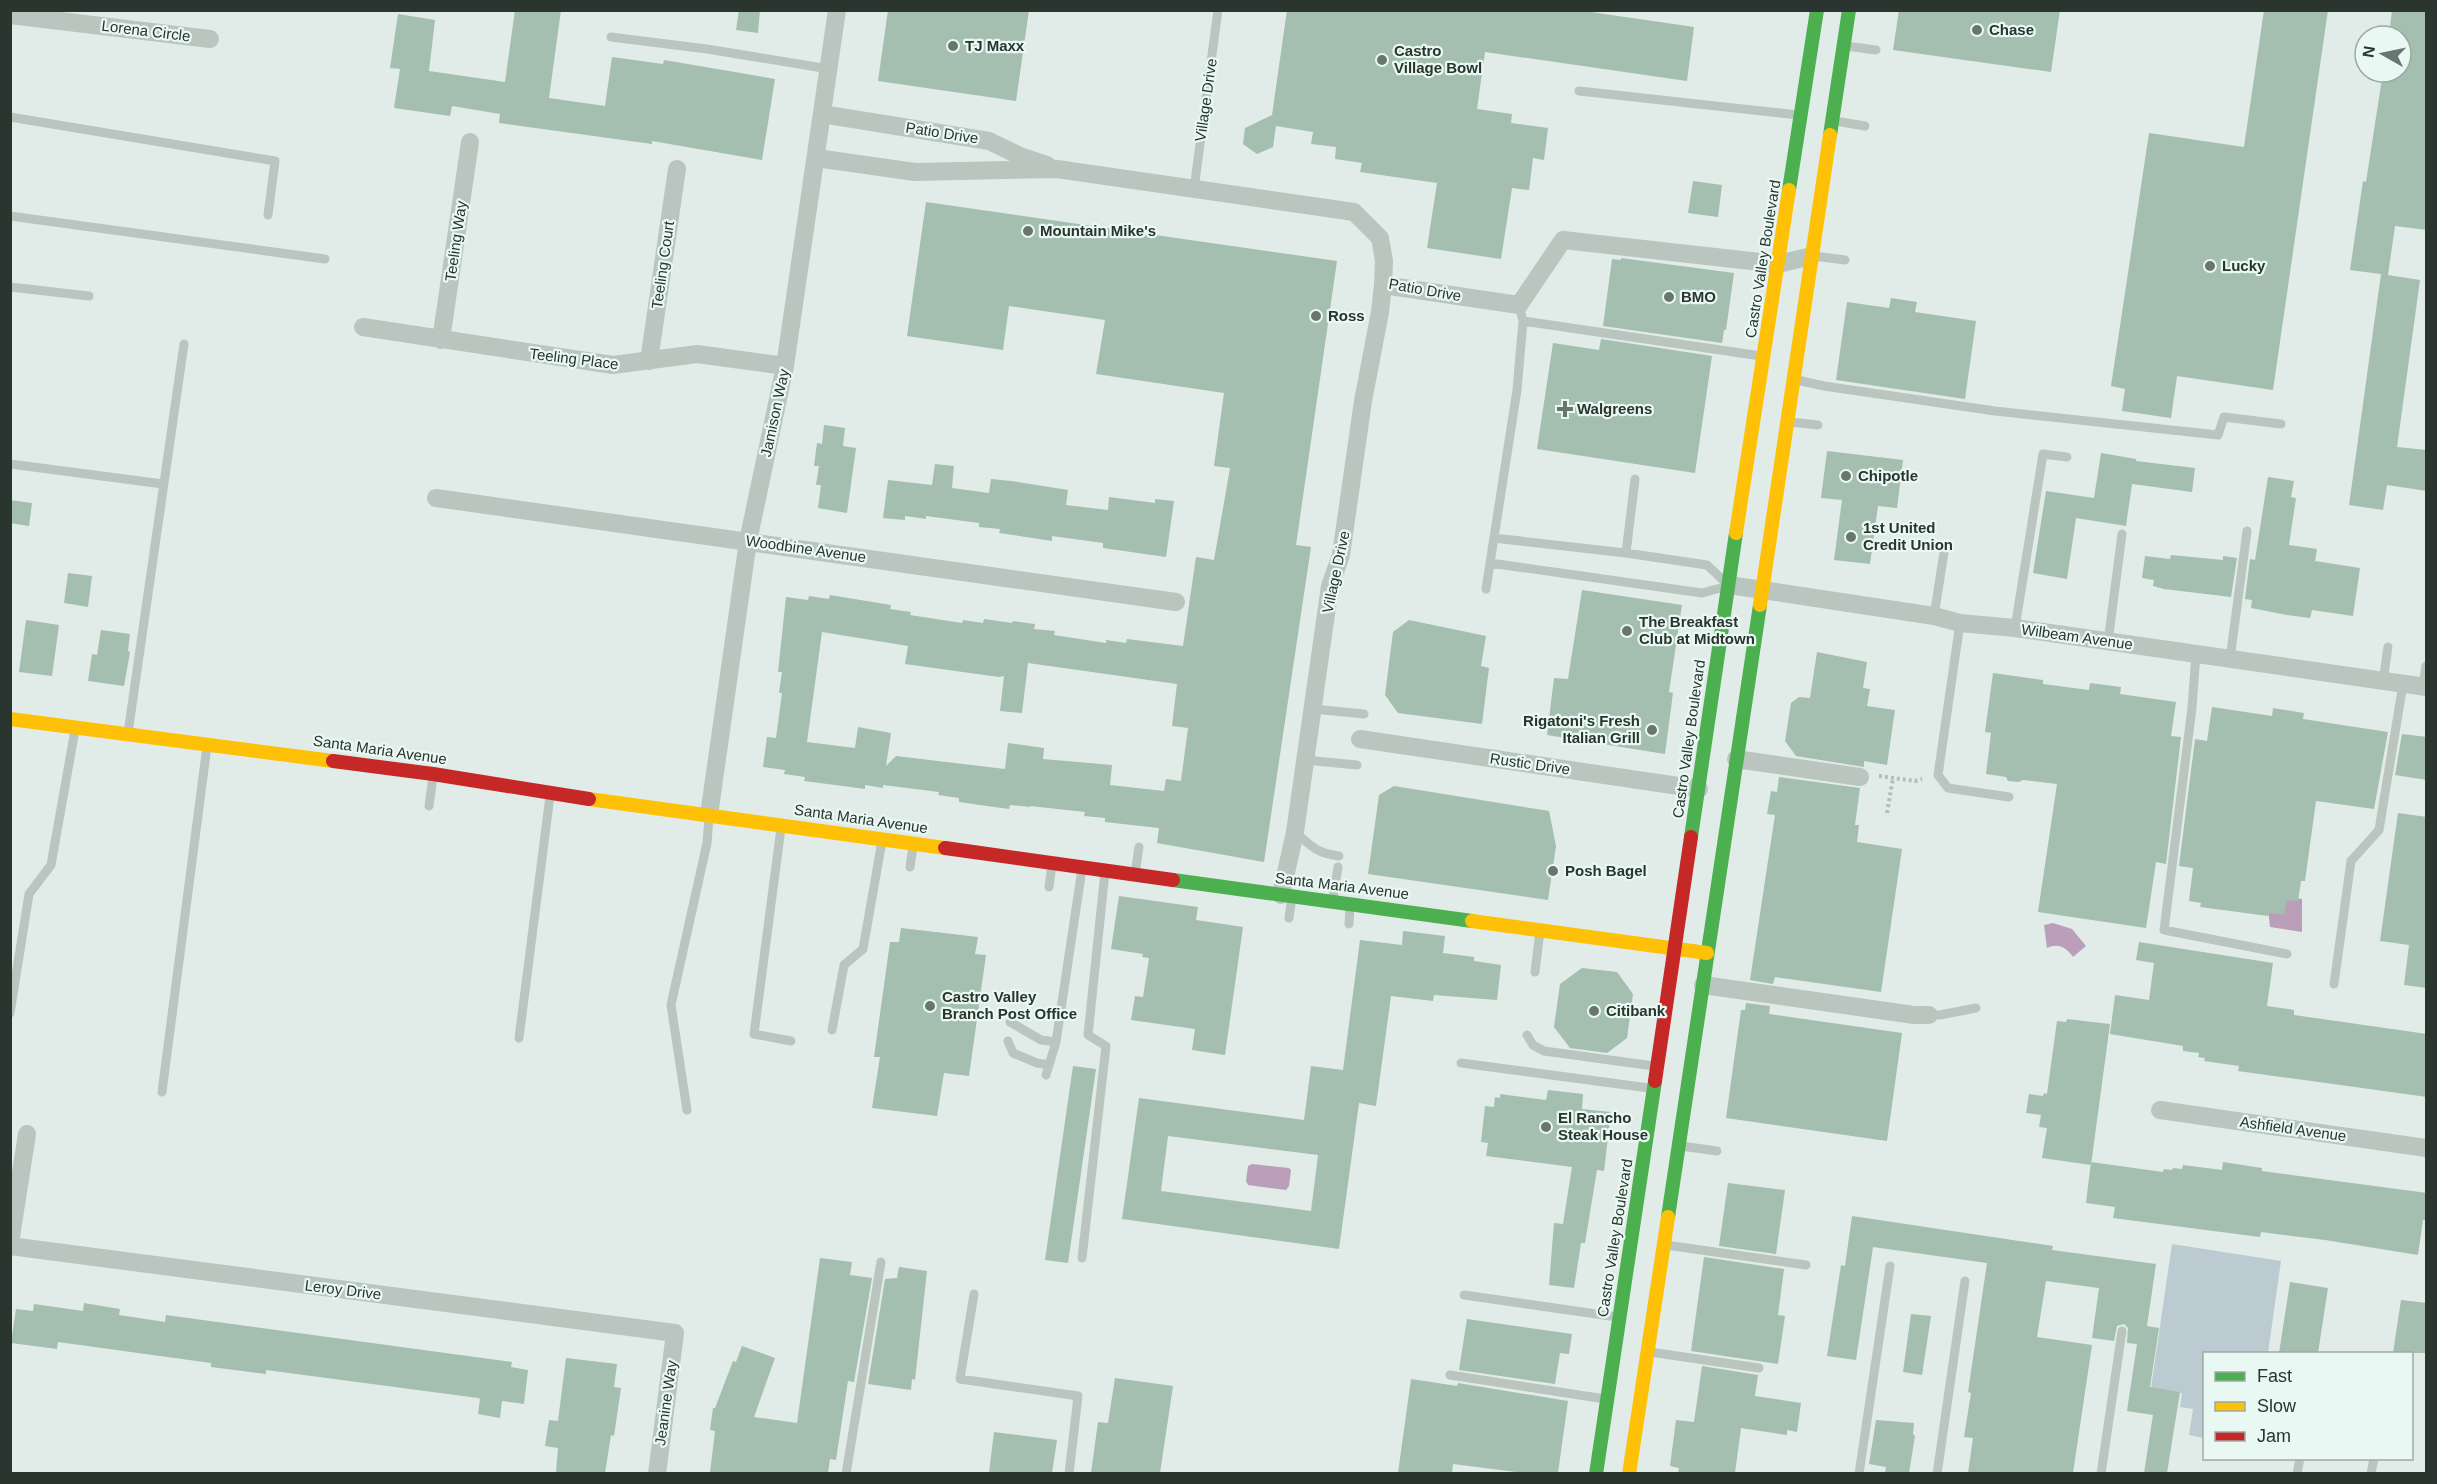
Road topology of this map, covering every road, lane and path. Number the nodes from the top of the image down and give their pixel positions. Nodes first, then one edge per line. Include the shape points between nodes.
1 (837, 10) edge
2 (1218, 10) edge
3 (1817, 10) edge
4 (1849, 10) edge
5 (10, 15) edge
6 (611, 37) dead end
7 (210, 39) dead end
8 (1844, 46) junction
9 (1876, 50) dead end
10 (829, 69) junction
11 (1579, 91) dead end
12 (822, 114) junction
13 (1800, 116) junction
14 (10, 117) edge
15 (1832, 121) junction
16 (1865, 126) dead end
17 (470, 142) dead end
18 (816, 158) junction
19 (677, 169) dead end
20 (1057, 169) junction
21 (1194, 189) junction
22 (268, 215) dead end
23 (10, 216) edge
24 (1812, 256) junction
25 (325, 259) dead end
26 (1845, 260) dead end
27 (1778, 264) junction
28 (1383, 285) junction
29 (10, 287) edge
30 (89, 296) dead end
31 (1521, 313) junction
32 (363, 327) dead end
33 (441, 340) junction
34 (184, 344) dead end
35 (1764, 356) junction
36 (649, 361) junction
37 (785, 366) junction
38 (1795, 379) junction
39 (1788, 421) junction
40 (2281, 424) dead end
41 (1818, 425) dead end
42 (2067, 457) dead end
43 (10, 464) edge
44 (1635, 479) dead end
45 (164, 484) junction
46 (436, 498) dead end
47 (2247, 531) dead end
48 (2122, 534) dead end
49 (1494, 538) junction
50 (748, 541) junction
51 (1945, 546) dead end
52 (1626, 553) junction
53 (1490, 563) junction
54 (1729, 585) junction
55 (1486, 589) dead end
56 (1762, 591) junction
57 (1176, 602) dead end
58 (1934, 616) junction
59 (1960, 622) junction
60 (2015, 628) junction
61 (2108, 642) junction
62 (2388, 647) dead end
63 (2196, 654) junction
64 (2230, 659) junction
65 (2427, 666) edge
66 (2383, 681) junction
67 (2403, 684) junction
68 (2425, 687) edge
69 (1313, 709) junction
70 (1364, 714) dead end
71 (10, 719) edge
72 (76, 727) junction
73 (128, 733) junction
74 (1360, 739) dead end
75 (207, 744) junction
76 (1736, 759) junction
77 (1305, 760) junction
78 (1357, 765) dead end
79 (434, 774) junction
80 (1938, 775) junction
81 (1860, 777) joint
82 (1893, 778) junction
83 (1699, 789) junction
84 (551, 794) junction
85 (2009, 797) dead end
86 (429, 806) dead end
87 (1887, 813) dead end
88 (709, 815) junction
89 (782, 825) junction
90 (1294, 832) junction
91 (883, 839) junction
92 (913, 843) junction
93 (1139, 847) dead end
94 (1339, 856) dead end
95 (1052, 862) junction
96 (1082, 866) junction
97 (910, 867) dead end
98 (1338, 867) dead end
99 (1105, 870) junction
100 (1135, 874) junction
101 (1049, 887) dead end
102 (1287, 895) junction
103 (1333, 902) junction
104 (1351, 904) junction
105 (1289, 918) dead end
106 (1348, 924) dead end
107 (1541, 929) junction
108 (1674, 947) junction
109 (1707, 953) junction
110 (2287, 954) dead end
111 (1535, 972) dead end
112 (2334, 984) dead end
113 (1703, 985) junction
114 (1977, 1008) dead end
115 (10, 1013) edge
116 (1929, 1015) joint
117 (1010, 1022) dead end
118 (832, 1030) dead end
119 (1527, 1035) dead end
120 (519, 1038) dead end
121 (791, 1041) dead end
122 (1008, 1041) dead end
123 (1056, 1042) junction
124 (1461, 1063) dead end
125 (1049, 1065) junction
126 (1657, 1067) junction
127 (1046, 1076) dead end
128 (1654, 1089) junction
129 (162, 1092) dead end
130 (687, 1110) dead end
131 (2160, 1110) dead end
132 (27, 1134) dead end
133 (1678, 1146) junction
134 (2427, 1148) edge
135 (1717, 1151) dead end
136 (10, 1245) edge
137 (1664, 1245) junction
138 (1082, 1258) dead end
139 (881, 1262) dead end
140 (1806, 1265) dead end
141 (1890, 1266) dead end
142 (1965, 1281) dead end
143 (974, 1294) dead end
144 (1464, 1295) dead end
145 (1620, 1317) junction
146 (2122, 1331) dead end
147 (675, 1333) joint
148 (1647, 1351) junction
149 (1759, 1368) dead end
150 (1450, 1375) dead end
151 (1607, 1400) junction
152 (657, 1473) edge
153 (846, 1473) edge
154 (1069, 1473) edge
155 (1596, 1473) edge
156 (1629, 1473) edge
157 (1859, 1473) edge
158 (1937, 1473) edge
159 (2101, 1473) edge

1 - 10 street, Jamison Way
2 - 21 lane, Village Drive
3 - 13 main road, Castro Valley Boulevard
4 - 8 main road
5 - 7 street, Lorena Circle
6 - 10 lane
8 - 9 lane
8 - 15 main road
10 - 12 street, Jamison Way
11 - 13 lane
12 - 18 street, Jamison Way
12 - 20 street, Patio Drive via 989,141
13 - 27 main road, Castro Valley Boulevard
14 - 22 lane via 275,160
15 - 16 lane
15 - 24 main road
17 - 33 street, Teeling Way
18 - 20 street, Patio Drive via 915,172
18 - 37 street, Jamison Way
19 - 36 street, Teeling Court
20 - 21 street, Patio Drive
21 - 28 street, Patio Drive via 1354,212 1380,238
23 - 25 lane
24 - 26 lane
24 - 27 street
24 - 38 main road
27 - 31 street via 1563,240
27 - 35 main road, Castro Valley Boulevard
28 - 31 street, Patio Drive
28 - 69 street, Village Drive via 1341,555 1330,586
29 - 30 lane
31 - 35 lane
31 - 49 lane via 1517,390
32 - 33 street, Teeling Place
33 - 36 street, Teeling Place via 613,365
34 - 45 lane
35 - 54 main road, Castro Valley Boulevard
36 - 37 street, Teeling Place via 698,354
37 - 50 street, Jamison Way
38 - 39 main road
38 - 40 lane via 1995,411 2218,435 2224,417
39 - 41 lane
39 - 56 main road
42 - 60 lane via 2043,454
43 - 45 lane
44 - 52 lane
45 - 73 lane
46 - 50 street, Woodbine Avenue
47 - 64 lane
48 - 61 lane
49 - 52 lane
49 - 53 lane
50 - 57 street, Woodbine Avenue
50 - 88 street, Jamison Way
51 - 58 lane
52 - 54 lane via 1707,565
53 - 54 lane via 1702,593
53 - 55 lane
54 - 56 street, Wilbeam Avenue
54 - 83 main road, Castro Valley Boulevard
56 - 58 street, Wilbeam Avenue
56 - 76 main road
58 - 59 street, Wilbeam Avenue
59 - 60 street, Wilbeam Avenue
59 - 80 lane
60 - 61 street, Wilbeam Avenue
61 - 63 street, Wilbeam Avenue
62 - 66 lane
63 - 64 street, Wilbeam Avenue
63 - 110 lane via 2164,930
64 - 66 street, Wilbeam Avenue
65 - 68 lane
66 - 67 street, Wilbeam Avenue
67 - 68 street, Wilbeam Avenue
67 - 112 lane via 2379,830 2351,861
69 - 70 lane
69 - 77 street, Village Drive
71 - 72 main road, Santa Maria Avenue
72 - 73 main road, Santa Maria Avenue
72 - 115 lane via 51,865 29,894
73 - 75 main road, Santa Maria Avenue
74 - 83 street, Rustic Drive
75 - 79 main road, Santa Maria Avenue
75 - 129 lane
76 - 81 street
76 - 109 main road
77 - 78 lane
77 - 90 street, Village Drive
79 - 84 main road, Santa Maria Avenue
79 - 86 lane
80 - 82 path via 1915,781
80 - 85 lane via 1948,788
81 - 82 path
82 - 87 path
83 - 108 main road, Castro Valley Boulevard
84 - 88 main road, Santa Maria Avenue
84 - 120 lane
88 - 89 main road, Santa Maria Avenue
88 - 130 lane via 707,843 671,1005
89 - 91 main road, Santa Maria Avenue
89 - 121 lane via 754,1034
90 - 94 lane via 1315,850
90 - 102 street, Village Drive
91 - 92 main road, Santa Maria Avenue
91 - 118 lane via 863,949 844,965
92 - 95 main road, Santa Maria Avenue
92 - 97 lane
93 - 100 lane
95 - 96 main road, Santa Maria Avenue
95 - 101 lane
96 - 99 main road, Santa Maria Avenue
96 - 123 lane
98 - 103 lane
99 - 100 main road, Santa Maria Avenue
99 - 138 lane via 1088,1035 1106,1046
100 - 102 main road, Santa Maria Avenue
102 - 103 main road, Santa Maria Avenue
102 - 105 lane
103 - 104 main road, Santa Maria Avenue
104 - 106 lane
104 - 107 main road, Santa Maria Avenue
107 - 108 main road, Santa Maria Avenue
107 - 111 lane
108 - 109 main road, Santa Maria Avenue
108 - 126 main road, Castro Valley Boulevard
109 - 113 main road
113 - 116 street
113 - 133 main road
114 - 116 lane
117 - 123 lane via 1041,1040
119 - 126 lane via 1533,1046 1544,1051
122 - 125 lane via 1013,1053
123 - 125 lane
124 - 128 lane
125 - 127 lane
126 - 128 main road, Castro Valley Boulevard
128 - 145 main road, Castro Valley Boulevard
131 - 134 street, Ashfield Avenue
132 - 136 street
133 - 135 lane
133 - 137 main road
136 - 147 street, Leroy Drive
137 - 140 lane
137 - 148 main road
139 - 153 lane
141 - 157 lane
142 - 158 lane
143 - 154 lane via 960,1379 1078,1396
144 - 145 lane
145 - 151 main road, Castro Valley Boulevard
146 - 159 lane
147 - 152 street, Jeanine Way
148 - 149 lane
148 - 156 main road
150 - 151 lane
151 - 155 main road, Castro Valley Boulevard

